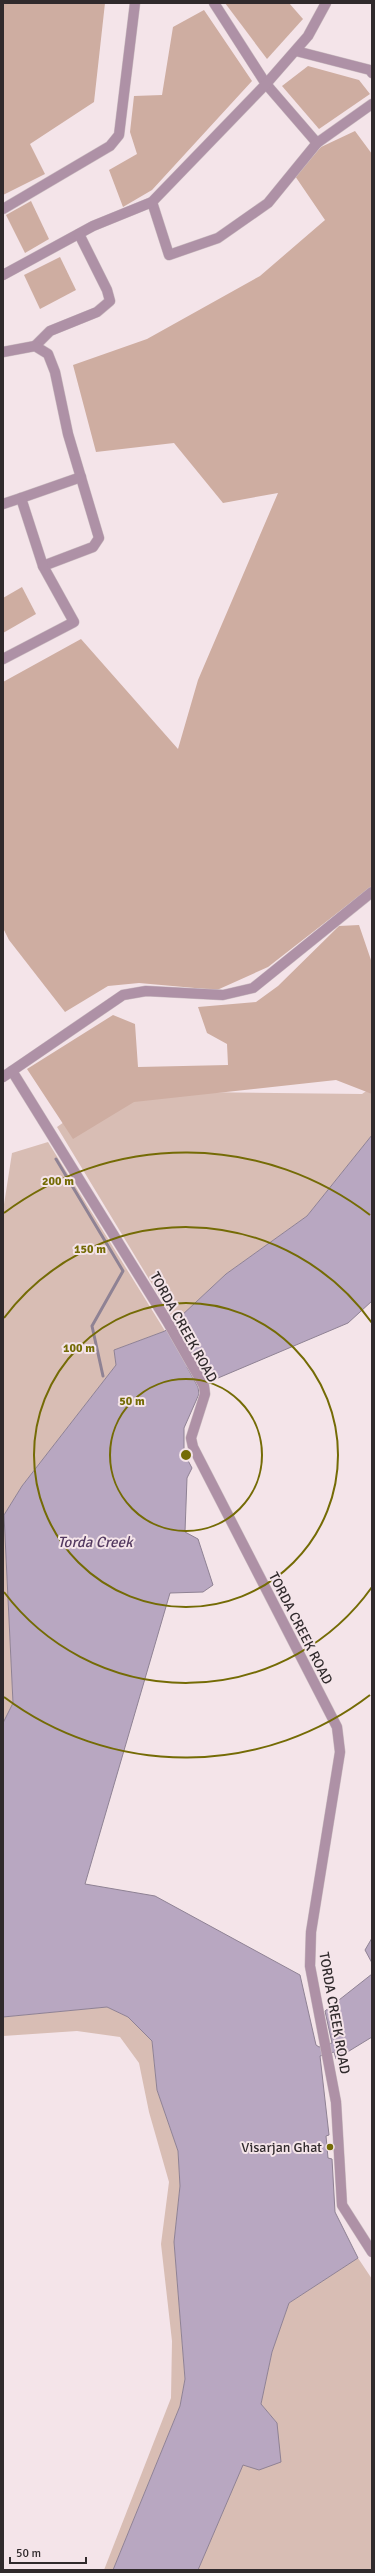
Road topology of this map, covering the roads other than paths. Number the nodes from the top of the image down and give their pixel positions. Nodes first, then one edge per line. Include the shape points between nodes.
1 (135, 3) edge
2 (214, 3) edge
3 (326, 3) edge
4 (296, 51) junction
5 (372, 73) edge
6 (266, 84) junction
7 (372, 104) edge
8 (317, 143) junction
9 (152, 202) junction
10 (3, 209) edge
11 (79, 234) junction
12 (3, 275) edge
13 (35, 346) junction
14 (3, 352) edge
15 (81, 477) junction
16 (21, 498) junction
17 (3, 504) edge
18 (42, 566) junction
19 (3, 659) edge
20 (372, 892) edge
21 (7, 1074) edge
22 (372, 2252) edge

1 - 10 street via 119,134 110,146
2 - 6 street
3 - 4 street via 308,36
4 - 5 street via 370,70
4 - 6 street
6 - 8 street
6 - 9 street
7 - 8 street
8 - 9 street via 268,203 218,238 169,255
9 - 11 street
11 - 12 street
11 - 13 street via 110,301 97,312 50,331
13 - 14 street
13 - 15 street via 48,354 55,372 68,434
15 - 16 street
15 - 18 street via 99,538 93,547
16 - 17 street
16 - 18 street
18 - 19 street via 74,622
20 - 21 street via 253,988 223,996 146,991 123,995
21 - 22 street, TORDA CREEK ROAD via 167,1321 204,1386 205,1394 191,1438 195,1453 340,1739 309,1950 336,2102 342,2205

